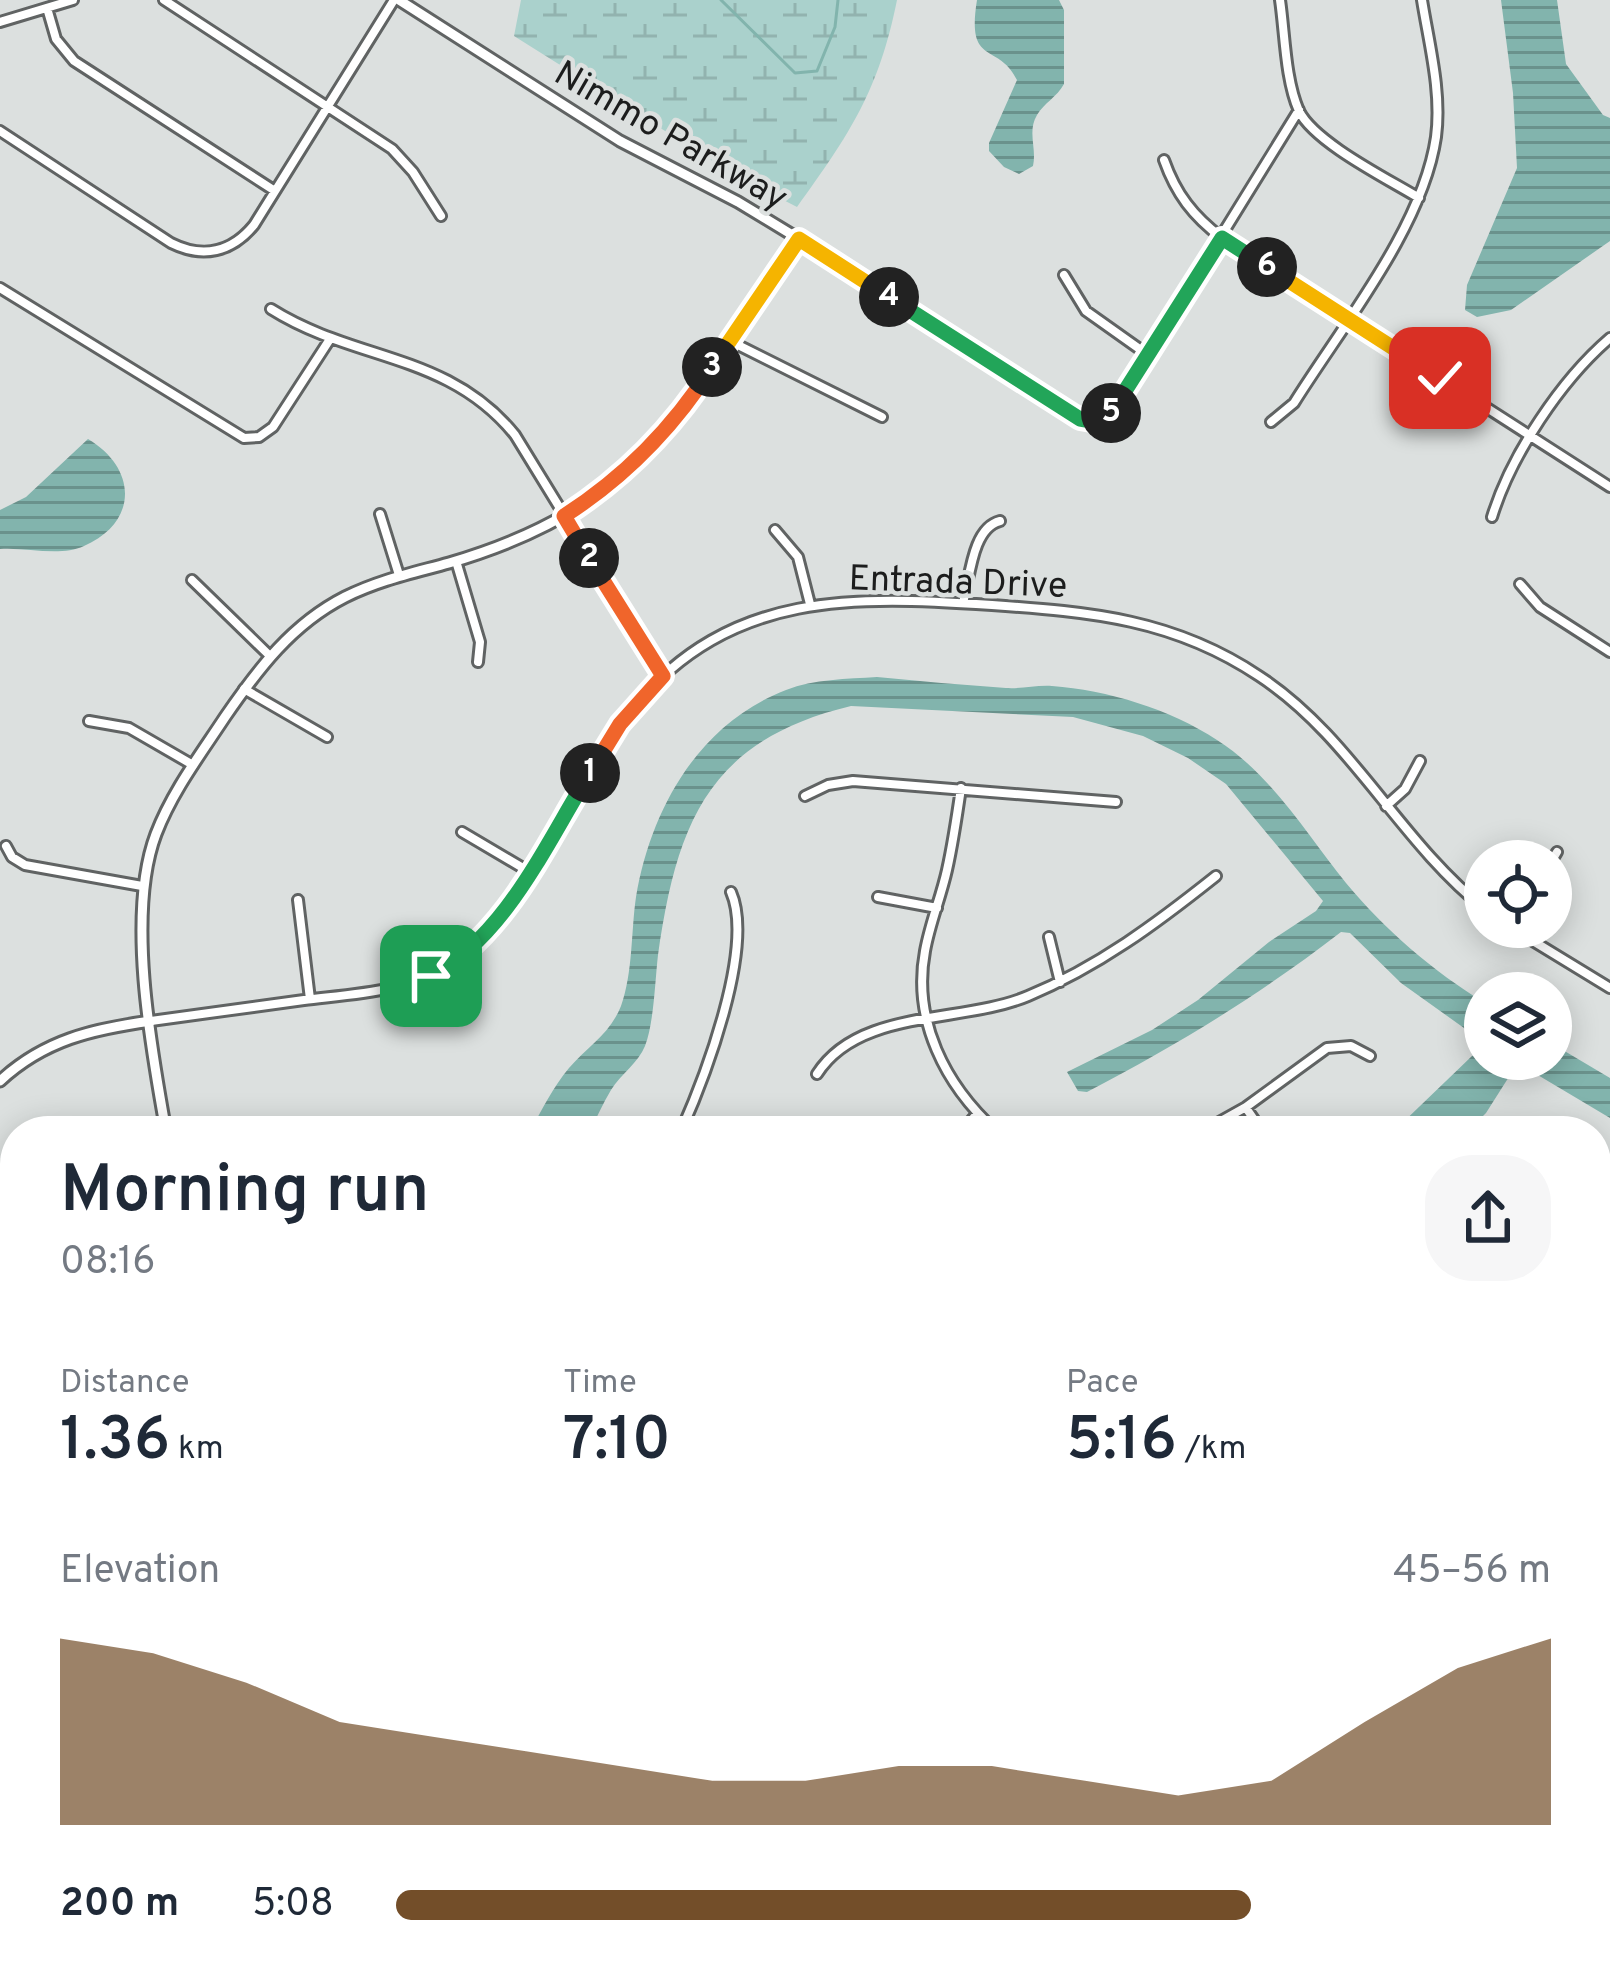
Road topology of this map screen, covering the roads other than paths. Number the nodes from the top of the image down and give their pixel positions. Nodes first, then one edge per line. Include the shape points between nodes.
1 (73, 0) edge
2 (164, 0) edge
3 (397, 0) edge
4 (1280, 0) edge
5 (1423, 0) edge
6 (47, 8) junction
7 (0, 22) edge
8 (327, 107) junction
9 (1299, 110) junction
10 (0, 131) edge
11 (1164, 160) dead end
12 (275, 191) junction
13 (1419, 198) junction
14 (441, 216) dead end
15 (1222, 238) junction
16 (799, 239) junction
17 (1064, 275) dead end
18 (0, 287) edge
19 (272, 310) dead end
20 (1348, 318) junction
21 (1610, 338) edge
22 (330, 339) junction
23 (729, 341) junction
24 (1148, 356) junction
25 (882, 417) dead end
26 (1271, 422) dead end
27 (1532, 437) junction
28 (1610, 487) edge
29 (380, 514) dead end
30 (564, 516) junction
31 (1492, 517) dead end
32 (1000, 521) dead end
33 (775, 530) dead end
34 (456, 561) junction
35 (399, 575) junction
36 (192, 580) dead end
37 (1520, 584) dead end
38 (964, 603) junction
39 (810, 604) junction
40 (1610, 652) edge
41 (270, 656) junction
42 (478, 662) dead end
43 (663, 676) junction
44 (244, 689) junction
45 (89, 721) dead end
46 (327, 737) dead end
47 (1420, 761) dead end
48 (193, 765) junction
49 (961, 788) junction
50 (805, 796) dead end
51 (1116, 802) dead end
52 (1386, 806) junction
53 (462, 832) dead end
54 (6, 846) dead end
55 (529, 871) junction
56 (1216, 877) dead end
57 (142, 886) junction
58 (1464, 890) edge
59 (731, 892) dead end
60 (878, 896) dead end
61 (298, 900) dead end
62 (937, 908) junction
63 (1049, 937) dead end
64 (1544, 948) edge
65 (1060, 982) junction
66 (1610, 988) edge
67 (310, 999) junction
68 (151, 1021) junction
69 (927, 1021) junction
70 (1370, 1056) dead end
71 (817, 1074) dead end
72 (0, 1081) edge
73 (1246, 1107) junction
74 (977, 1114) edge
75 (164, 1116) edge
76 (687, 1116) edge
77 (1230, 1116) edge
78 (1252, 1116) edge

1 - 6 street
2 - 8 street
3 - 8 street
3 - 16 street, Nimmo Parkway via 620,141
4 - 9 street
5 - 13 street via 1437,110
6 - 7 street
6 - 12 street via 74,61
8 - 12 street
8 - 14 street via 400,156
9 - 13 street via 1320,133
9 - 15 street
10 - 12 street via 190,251 238,242
11 - 15 street via 1189,209
13 - 20 street
15 - 20 street
15 - 24 street
16 - 23 street
16 - 24 street, Nimmo Parkway via 1080,419 1102,420 1113,411
17 - 24 street via 1086,311
18 - 22 street via 244,438 273,428
19 - 22 street
20 - 26 street via 1294,403
20 - 27 street
21 - 27 street
22 - 30 street via 403,360 475,394 515,436
23 - 25 street
23 - 30 street via 657,440
27 - 28 street
27 - 31 street
29 - 35 street
30 - 34 street
30 - 43 street
32 - 38 street via 982,533
33 - 39 street via 799,557
34 - 35 street
34 - 42 street
35 - 41 street via 320,611
36 - 41 street
37 - 40 street via 1540,607
38 - 39 street, Entrada Drive
38 - 52 street, Entrada Drive via 1094,612 1214,649 1302,709
39 - 43 street, Entrada Drive via 750,622
41 - 44 street
43 - 55 street, Entrada Drive via 620,724
44 - 46 street
44 - 48 street
45 - 48 street via 129,728
47 - 52 street
48 - 57 street via 155,836
49 - 50 street via 853,781
49 - 51 street
49 - 62 street
52 - 58 street, Entrada Drive
53 - 55 street
54 - 57 street via 25,865
55 - 67 street, Entrada Drive via 489,931 451,965 397,988
56 - 65 street
57 - 68 street
59 - 76 street via 738,926 721,1031
60 - 62 street
61 - 67 street
62 - 69 street via 923,963
63 - 65 street
64 - 66 street
65 - 69 street via 1005,1005
67 - 68 street, Entrada Drive
68 - 72 street, Entrada Drive via 64,1040
68 - 75 street
69 - 71 street via 847,1043
69 - 74 street via 950,1079
70 - 73 street via 1351,1046 1327,1048
73 - 77 street
73 - 78 street

